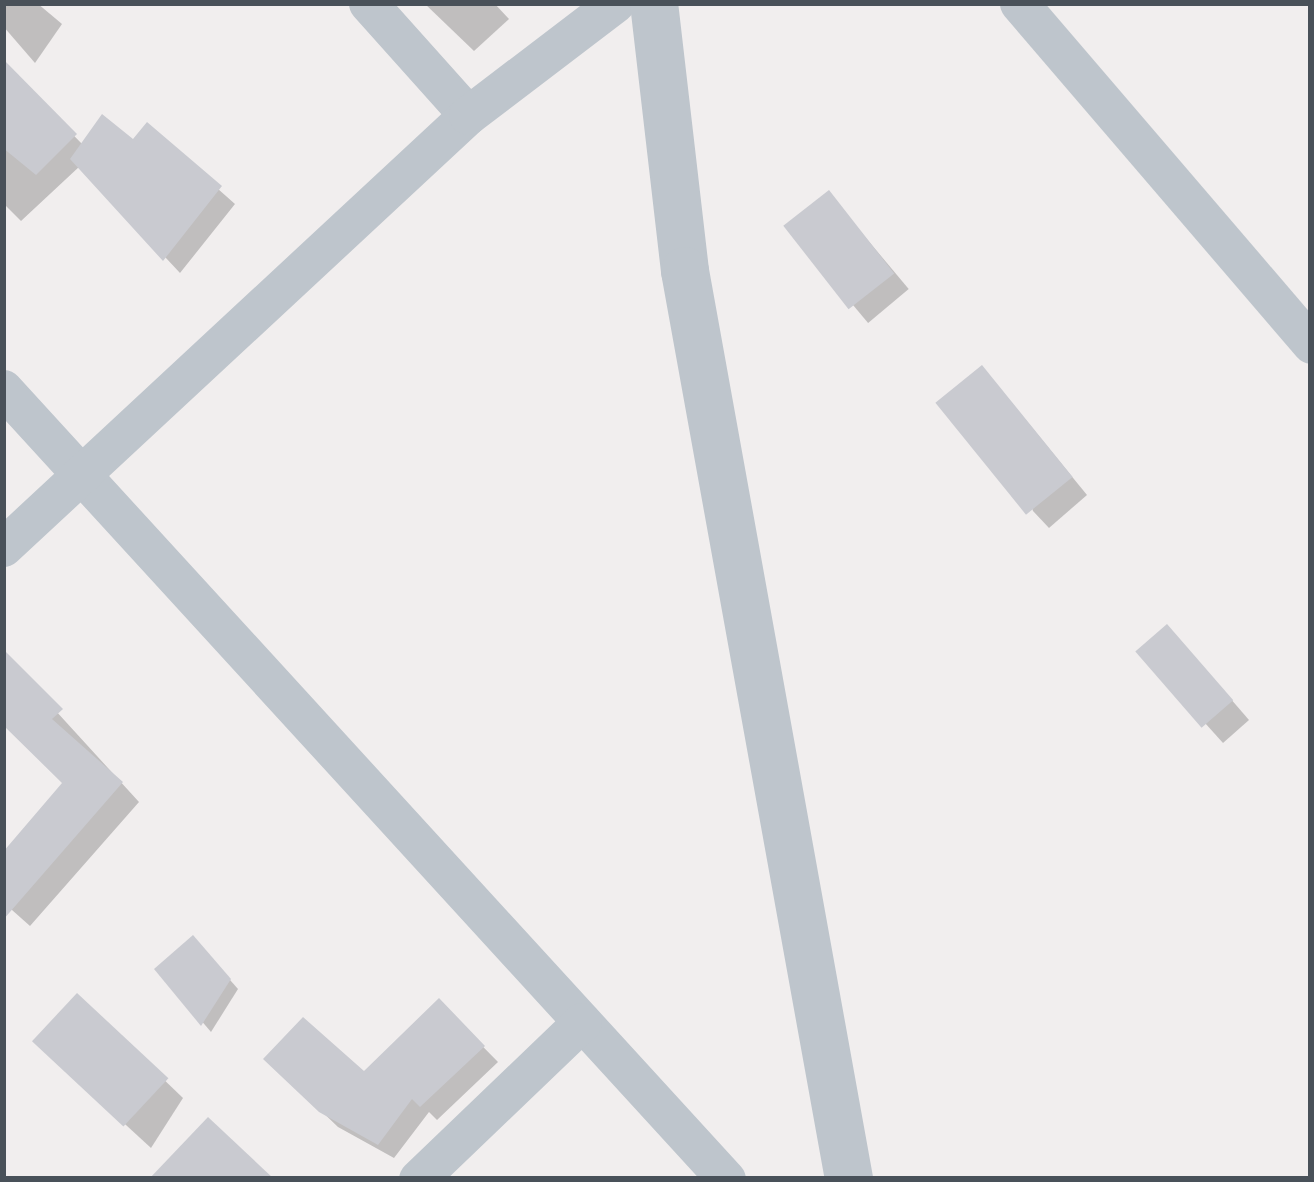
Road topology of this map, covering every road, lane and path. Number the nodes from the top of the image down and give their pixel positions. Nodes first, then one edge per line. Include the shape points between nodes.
1 (368, 3) edge
2 (615, 3) edge
3 (654, 3) edge
4 (1019, 3) edge
5 (468, 115) junction
6 (1311, 344) edge
7 (3, 389) edge
8 (80, 474) junction
9 (3, 547) edge
10 (582, 1022) junction
11 (418, 1179) edge
12 (726, 1179) edge
13 (850, 1179) edge

1 - 5 street
2 - 5 street
3 - 13 street via 685,271
4 - 6 street
5 - 8 street
7 - 8 street
8 - 9 street
8 - 10 street
10 - 11 street
10 - 12 street

